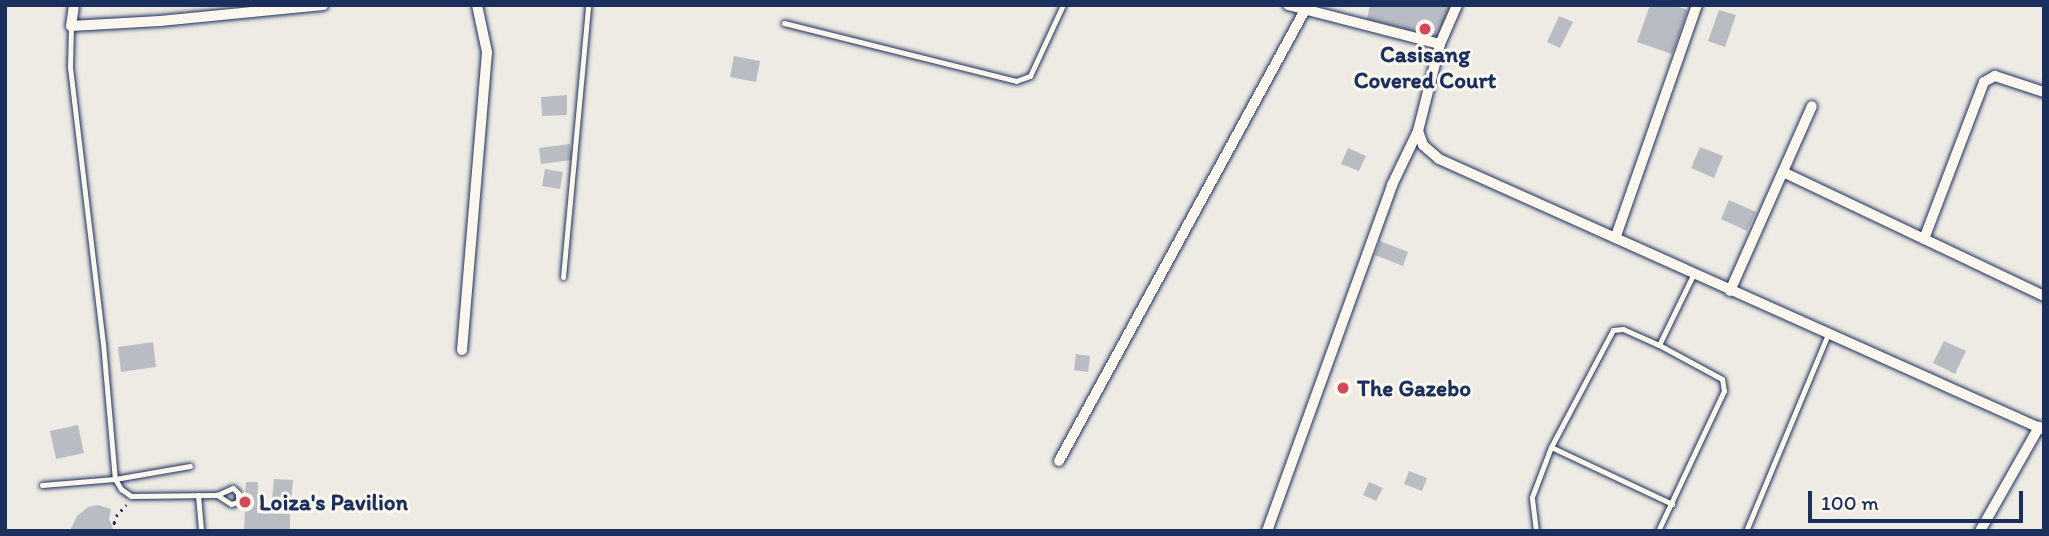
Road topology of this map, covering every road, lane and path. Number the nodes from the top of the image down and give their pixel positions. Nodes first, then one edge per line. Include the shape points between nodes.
1 (74, 5) edge
2 (323, 5) edge
3 (477, 5) edge
4 (588, 5) edge
5 (1063, 5) edge
6 (1287, 5) edge
7 (1457, 5) edge
8 (1697, 5) edge
9 (1305, 10) junction
10 (785, 23) dead end
11 (71, 26) junction
12 (1440, 44) junction
13 (2044, 92) edge
14 (1812, 106) dead end
15 (1418, 131) junction
16 (1783, 172) junction
17 (1616, 236) junction
18 (1924, 239) junction
19 (1694, 274) junction
20 (563, 277) dead end
21 (1730, 291) junction
22 (2044, 296) edge
23 (1828, 334) junction
24 (1659, 345) junction
25 (462, 350) dead end
26 (2042, 429) edge
27 (1551, 447) junction
28 (1059, 461) dead end
29 (190, 467) dead end
30 (114, 478) junction
31 (42, 485) dead end
32 (198, 495) junction
33 (217, 495) dead end
34 (131, 496) junction
35 (1672, 504) junction
36 (117, 531) edge
37 (201, 531) edge
38 (1266, 531) edge
39 (1536, 531) edge
40 (1658, 531) edge
41 (1746, 531) edge
42 (1980, 531) edge

1 - 11 street
2 - 11 street
3 - 25 street via 487,52
4 - 20 lane
5 - 10 lane via 1030,76 1016,81
6 - 9 street
7 - 12 street
8 - 17 street
9 - 12 street
9 - 28 street
11 - 30 lane via 70,67
12 - 15 street
13 - 18 street via 1995,76 1983,82
14 - 16 street
15 - 17 street via 1423,145 1456,169
15 - 38 street via 1392,185
16 - 18 street
16 - 21 street
17 - 19 street
18 - 22 street
19 - 21 street
19 - 24 lane
21 - 23 street
23 - 26 street
23 - 41 lane
24 - 27 lane via 1623,329 1613,330
24 - 35 lane via 1722,379 1724,385
26 - 42 street
27 - 35 lane
27 - 39 lane via 1532,497
29 - 30 lane
30 - 31 lane
30 - 34 lane
32 - 33 lane
32 - 34 lane
32 - 37 lane
34 - 36 path via 116,516
35 - 40 lane

